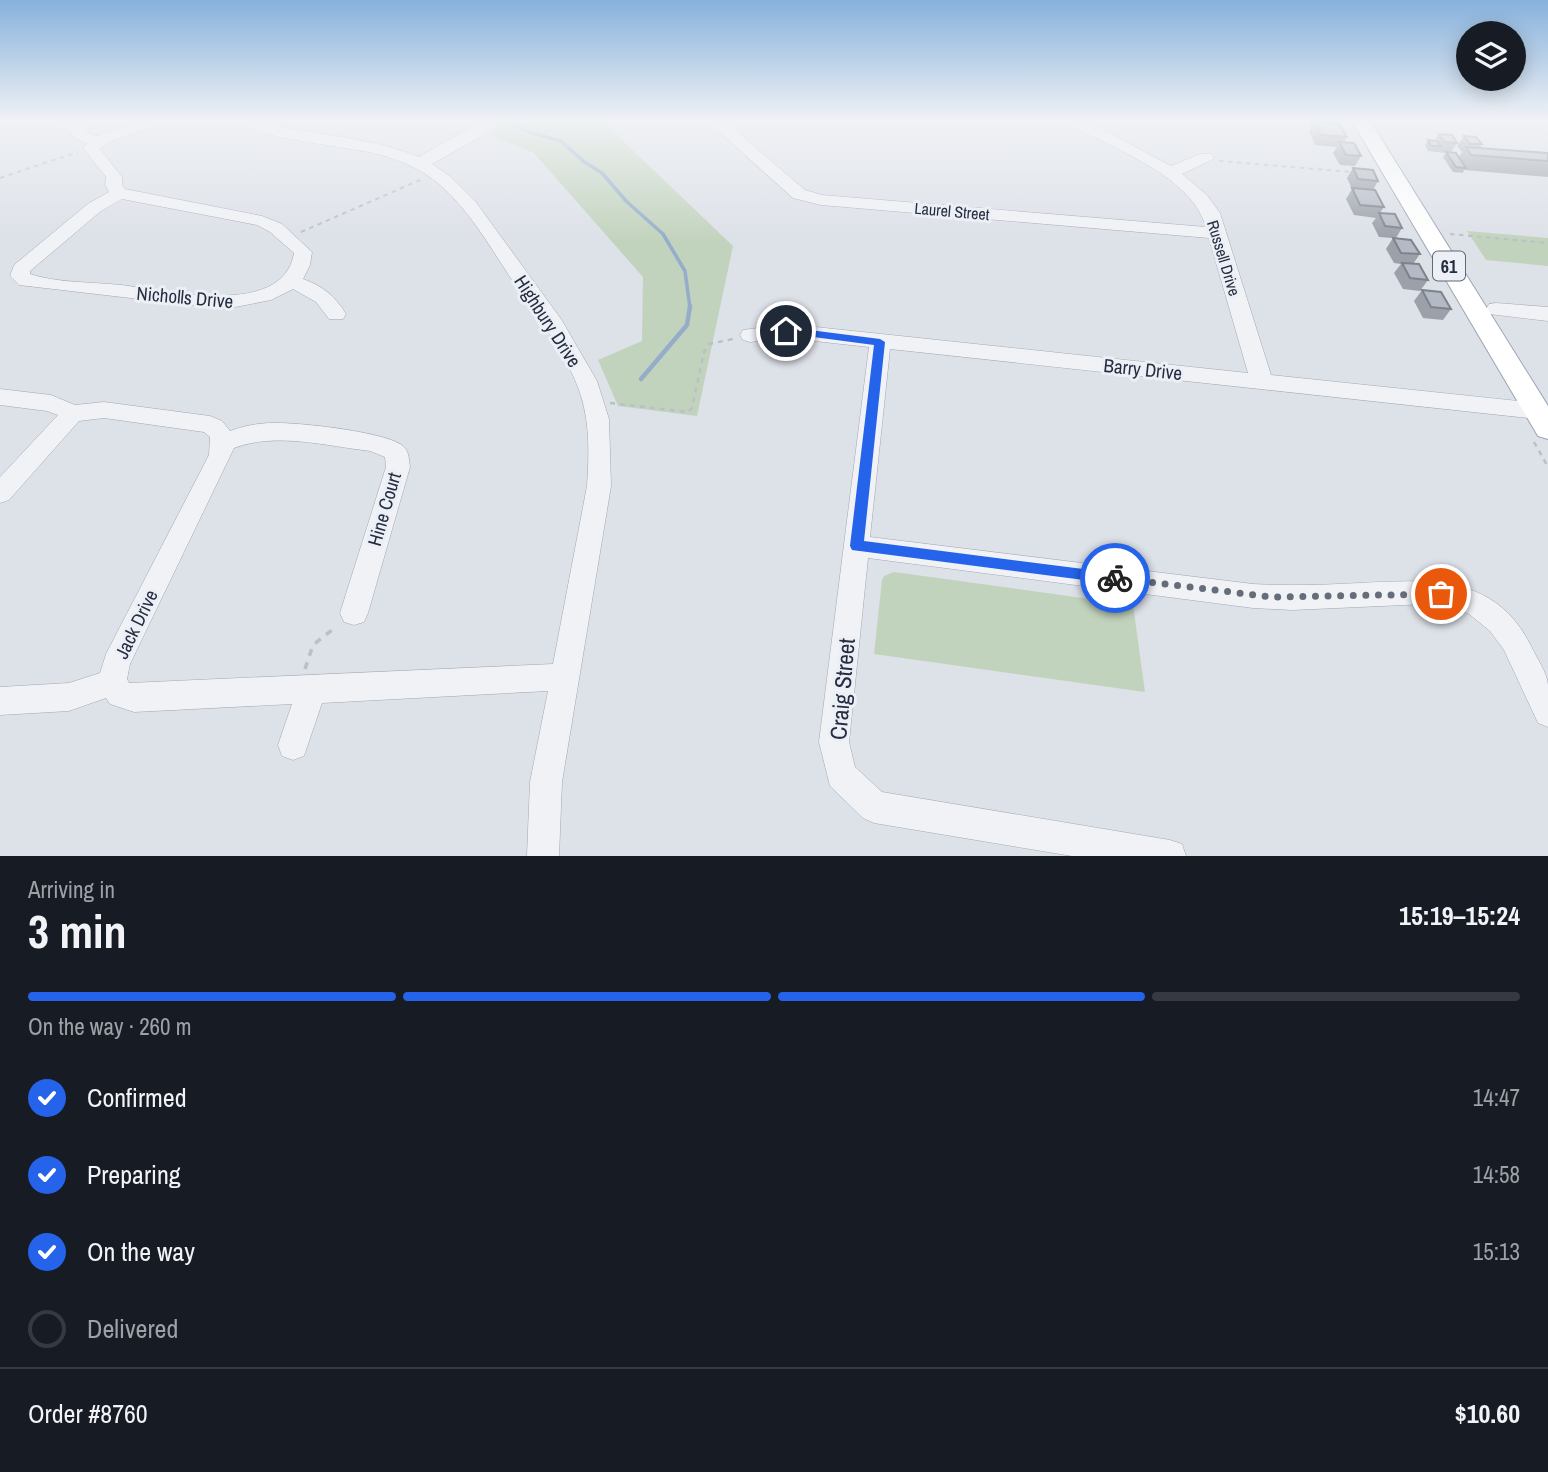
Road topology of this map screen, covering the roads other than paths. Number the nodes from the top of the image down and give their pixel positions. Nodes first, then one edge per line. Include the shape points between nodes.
1 (104, 161) edge
2 (410, 161) edge
3 (437, 161) edge
4 (761, 161) edge
5 (1147, 161) edge
6 (1197, 161) edge
7 (1386, 161) edge
8 (1403, 161) edge
9 (427, 168) junction
10 (1169, 173) junction
11 (119, 192) junction
12 (1217, 233) junction
13 (292, 282) junction
14 (1496, 309) junction
15 (336, 314) dead end
16 (1548, 314) edge
17 (750, 335) road end
18 (880, 342) junction
19 (1262, 382) junction
20 (0, 397) edge
21 (1544, 410) edge
22 (73, 413) junction
23 (225, 442) junction
24 (0, 493) edge
25 (857, 546) junction
26 (354, 613) road end
27 (566, 677) junction
28 (112, 682) junction
29 (304, 691) junction
30 (0, 701) edge
31 (1548, 713) edge
32 (293, 745) dead end
33 (543, 856) edge
34 (1170, 856) edge

1 - 11 street
2 - 9 street, Highbury Drive
3 - 9 street
4 - 12 street, Laurel Street via 799,194 821,200
5 - 10 street, Russell Drive
6 - 10 street
7 - 21 main road, 61
8 - 14 main road, 61
9 - 27 street, Highbury Drive via 452,186 481,220 561,335 587,383 601,450 599,486
10 - 12 street, Russell Drive via 1205,201
11 - 13 street via 262,221 303,252 303,265
11 - 13 street, Nicholls Drive via 94,206 21,269 20,276 26,281 225,303 251,301
12 - 19 street, Russell Drive
13 - 15 street via 308,286 330,302
14 - 16 street
14 - 21 main road, 61
17 - 18 street, Barry Drive via 786,331
18 - 19 street, Barry Drive
18 - 25 street, Craig Street
19 - 21 street, Barry Drive
20 - 22 street via 51,403
22 - 23 street via 104,410 209,424 220,430
22 - 24 street
23 - 26 street, Hine Court via 273,431 369,442 396,453 398,467
23 - 28 street, Jack Drive via 116,663
25 - 31 street via 1253,596 1427,592 1455,596 1500,622 1514,641
25 - 34 street, Craig Street via 834,742 841,775 874,807
27 - 29 street, Jack Drive
27 - 33 street, Highbury Drive via 546,782
28 - 29 street, Jack Drive via 120,694 134,698
28 - 30 street via 69,697
29 - 32 street

